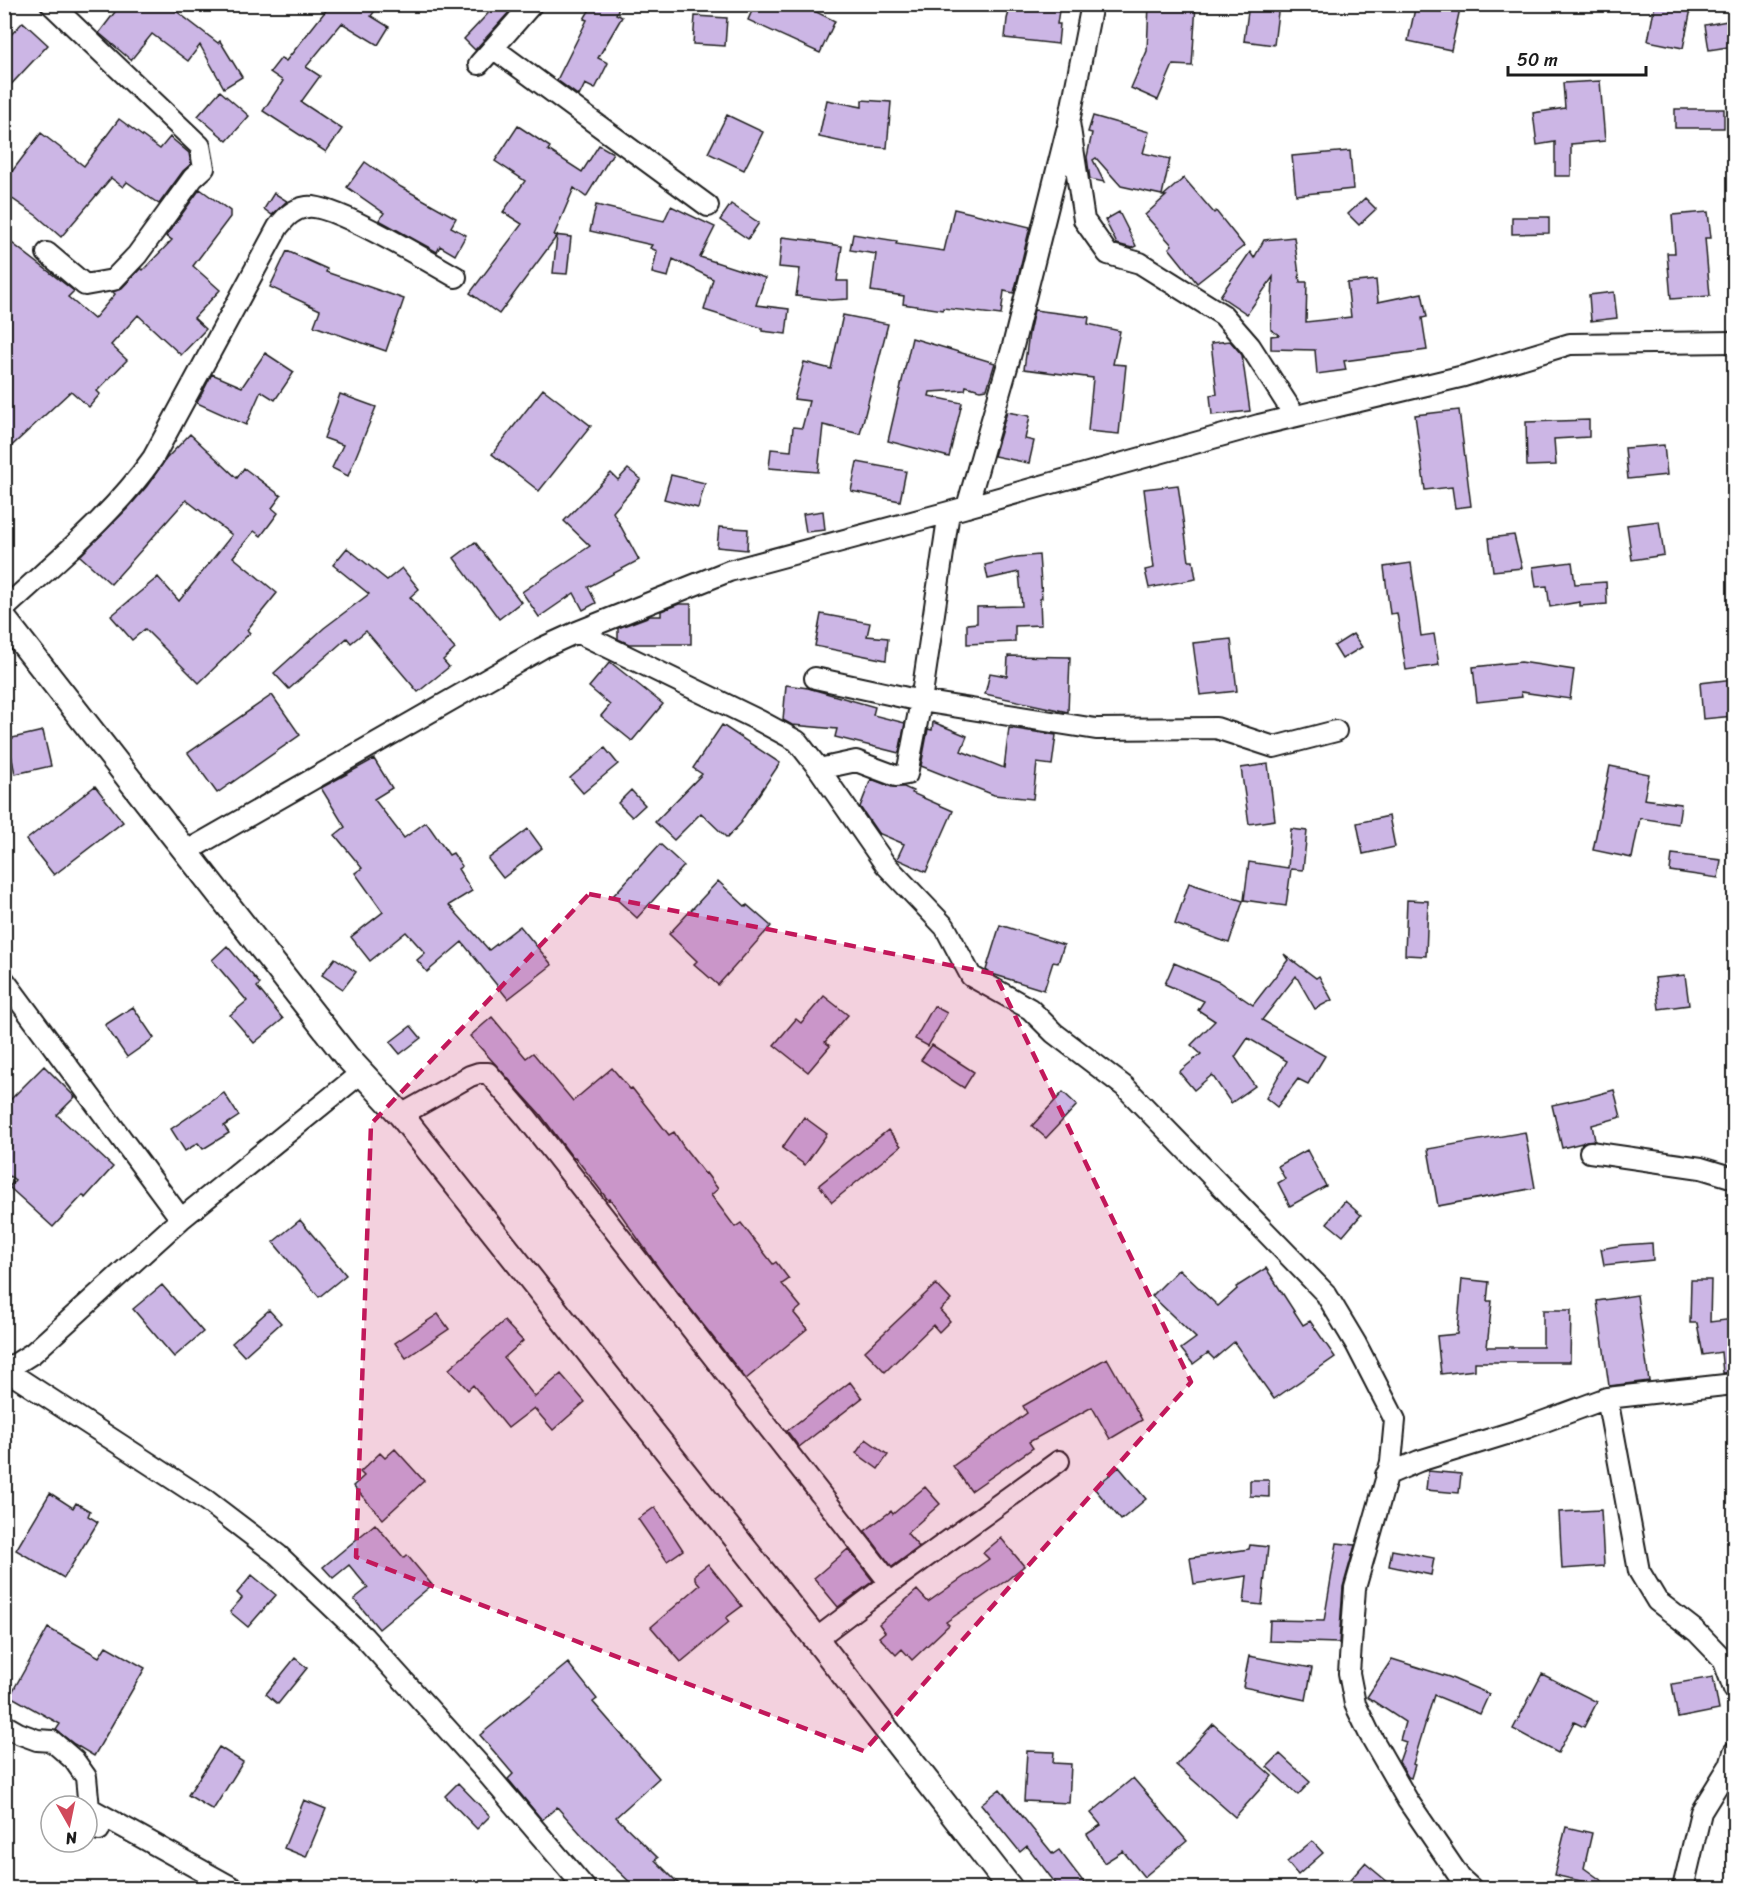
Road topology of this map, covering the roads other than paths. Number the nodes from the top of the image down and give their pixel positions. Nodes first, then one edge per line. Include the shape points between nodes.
1 (51, 4) edge
2 (532, 4) edge
3 (1092, 4) edge
4 (493, 48) junction
5 (479, 64) dead end
6 (1069, 122) junction
7 (708, 206) dead end
8 (47, 253) dead end
9 (456, 277) dead end
10 (1734, 342) edge
11 (1294, 416) junction
12 (958, 510) junction
13 (4, 609) edge
14 (4, 619) edge
15 (577, 632) junction
16 (815, 678) dead end
17 (921, 701) junction
18 (1336, 731) dead end
19 (819, 769) junction
20 (187, 851) junction
21 (4, 980) edge
22 (361, 1073) junction
23 (401, 1115) junction
24 (1590, 1152) dead end
25 (1734, 1178) edge
26 (181, 1219) junction
27 (5, 1373) edge
28 (1734, 1384) edge
29 (1607, 1398) junction
30 (1059, 1461) dead end
31 (1386, 1475) junction
32 (890, 1582) junction
33 (816, 1639) junction
34 (1734, 1689) edge
35 (4, 1725) edge
36 (1734, 1752) edge
37 (88, 1794) edge
38 (99, 1814) edge
39 (582, 1887) edge
40 (233, 1888) edge
41 (1010, 1888) edge
42 (1471, 1888) edge
43 (1683, 1888) edge

1 - 8 street via 200,146 204,168 113,280 85,285
2 - 4 street
3 - 6 street
4 - 5 street
4 - 7 street
6 - 11 street via 1084,220 1108,254 1140,263 1223,315 1250,346
6 - 12 street via 1013,346
9 - 13 street via 335,214 317,207 293,211 278,227 153,458 135,483
10 - 11 street via 1570,344 1464,376
11 - 12 street
12 - 15 street via 729,571
12 - 17 street
14 - 20 street
15 - 19 street via 797,741
15 - 20 street
16 - 17 street
17 - 18 street via 1096,729 1216,728 1274,747
17 - 19 street via 908,774 896,776 856,761
19 - 31 street via 885,864 945,927 970,976 1030,1009 1054,1033 1125,1087 1326,1294 1395,1420
20 - 22 street
21 - 26 street
22 - 23 street
22 - 26 street
23 - 32 street via 470,1076 488,1073
23 - 33 street
24 - 25 street via 1701,1168
26 - 27 street via 33,1353
27 - 39 street via 207,1501 278,1555 364,1637 486,1772
28 - 29 street
29 - 31 street
29 - 34 street via 1639,1571 1657,1601 1697,1632 1723,1659
30 - 32 street
31 - 42 street via 1355,1588 1349,1673 1355,1704 1408,1801
32 - 33 street
33 - 41 street
35 - 37 street via 37,1740 52,1741 86,1777
36 - 43 street via 1701,1812
38 - 40 street

